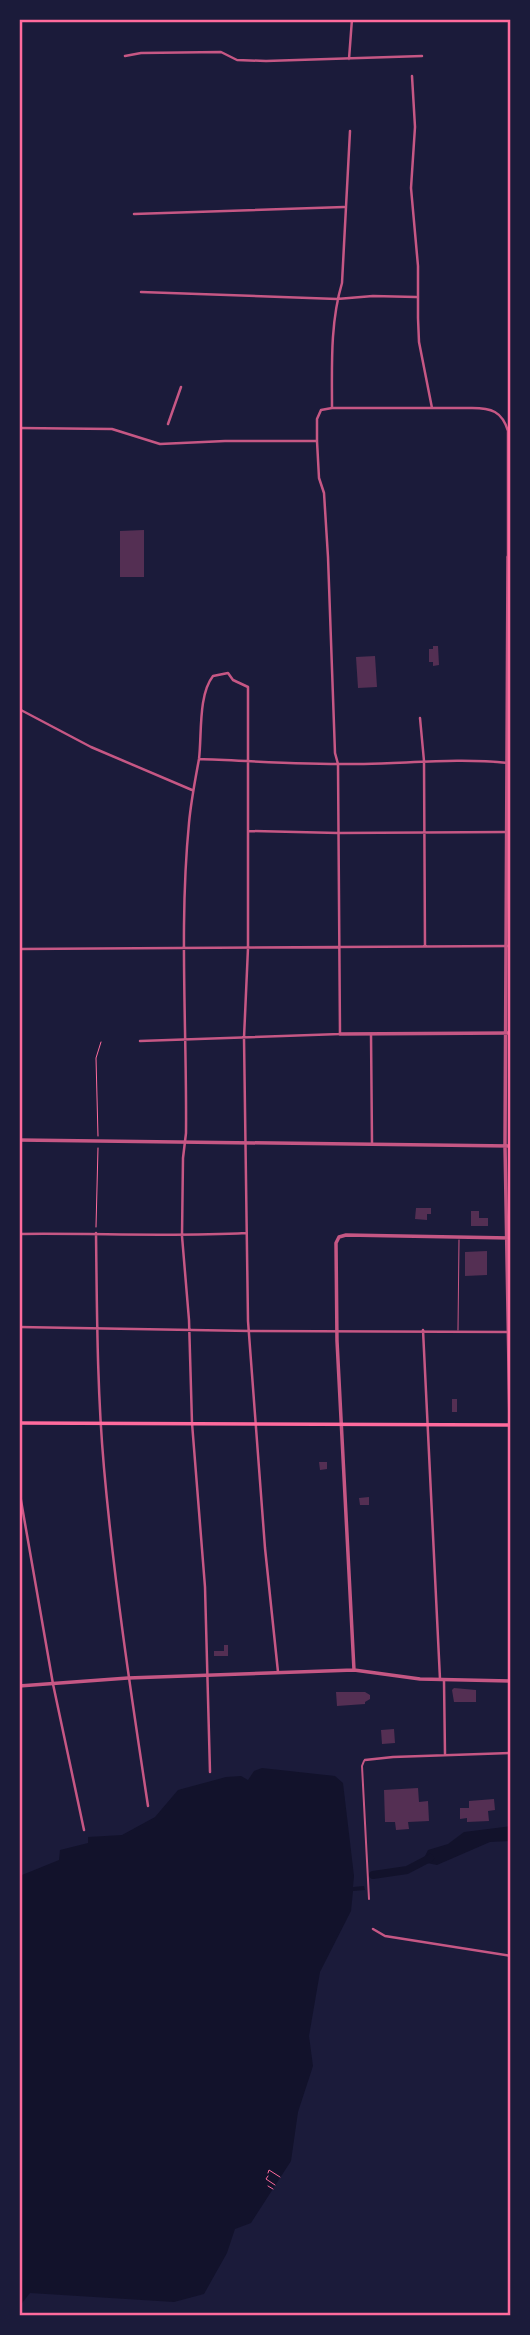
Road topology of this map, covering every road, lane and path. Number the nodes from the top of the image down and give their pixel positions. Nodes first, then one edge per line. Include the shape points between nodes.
1 (352, 19) edge
2 (125, 56) dead end
3 (422, 56) dead end
4 (349, 59) junction
5 (412, 76) dead end
6 (350, 131) dead end
7 (344, 207) junction
8 (134, 214) dead end
9 (141, 292) dead end
10 (416, 297) junction
11 (337, 299) junction
12 (181, 387) dead end
13 (332, 408) junction
14 (432, 408) junction
15 (168, 424) dead end
16 (19, 428) edge
17 (317, 442) junction
18 (509, 557) edge
19 (19, 709) edge
20 (421, 718) dead end
21 (199, 759) junction
22 (247, 761) junction
23 (424, 761) junction
24 (508, 763) junction
25 (338, 764) junction
26 (192, 790) junction
27 (248, 831) junction
28 (424, 832) junction
29 (508, 832) junction
30 (338, 833) junction
31 (425, 946) junction
32 (509, 946) edge
33 (339, 947) junction
34 (184, 948) junction
35 (248, 948) junction
36 (19, 949) edge
37 (508, 1033) edge
38 (340, 1034) junction
39 (371, 1034) junction
40 (244, 1038) junction
41 (140, 1041) dead end
42 (187, 1041) junction
43 (19, 1140) edge
44 (186, 1141) junction
45 (245, 1142) junction
46 (372, 1143) junction
47 (505, 1146) junction
48 (511, 1146) edge
49 (96, 1233) junction
50 (246, 1233) junction
51 (19, 1234) edge
52 (182, 1236) junction
53 (459, 1237) junction
54 (509, 1238) edge
55 (19, 1326) edge
56 (96, 1328) junction
57 (190, 1330) junction
58 (250, 1331) junction
59 (337, 1331) junction
60 (423, 1331) junction
61 (458, 1331) junction
62 (510, 1332) edge
63 (19, 1423) edge
64 (102, 1423) junction
65 (191, 1423) junction
66 (255, 1423) junction
67 (342, 1424) junction
68 (427, 1425) junction
69 (510, 1425) edge
70 (511, 1446) edge
71 (19, 1489) edge
72 (354, 1670) junction
73 (278, 1672) junction
74 (207, 1674) junction
75 (128, 1678) junction
76 (442, 1679) junction
77 (511, 1681) edge
78 (53, 1684) junction
79 (19, 1686) edge
80 (511, 1753) edge
81 (445, 1754) junction
82 (365, 1760) joint
83 (210, 1772) dead end
84 (148, 1807) dead end
85 (84, 1830) dead end
86 (369, 1899) dead end
87 (373, 1929) dead end
88 (511, 1956) edge
89 (281, 2177) dead end
90 (275, 2185) dead end
91 (268, 2186) dead end
92 (273, 2189) dead end

1 - 4 street
2 - 4 street via 221,52 237,60
3 - 4 street
5 - 10 street
6 - 7 street
7 - 8 street
7 - 11 street via 342,283
9 - 11 street
10 - 11 street
10 - 14 street
11 - 13 street
12 - 15 street
13 - 14 street
13 - 17 street via 319,414
14 - 18 street via 490,408 500,415 508,431
16 - 17 street via 112,429 160,444
17 - 25 street via 324,493
18 - 24 street
19 - 26 street
20 - 23 street
21 - 22 street
21 - 22 street via 205,691 213,676 228,673 248,687
21 - 26 street
22 - 25 street
22 - 27 street
23 - 24 street
23 - 25 street
23 - 28 street
24 - 29 street
25 - 30 street
26 - 34 street
27 - 30 street
27 - 35 street
28 - 29 street
28 - 30 street
28 - 31 street
29 - 32 street
30 - 33 street
31 - 32 street
31 - 33 street
32 - 37 street
33 - 35 street
33 - 38 street
34 - 35 street
34 - 36 street
34 - 42 street
35 - 40 street
37 - 39 street
37 - 47 street
38 - 39 street
38 - 40 street
39 - 46 street
40 - 42 street
40 - 45 street
41 - 42 street
42 - 44 street
43 - 44 street
44 - 45 street
44 - 52 street
45 - 46 street
45 - 50 street
46 - 47 street
47 - 48 street
47 - 54 street
49 - 51 street
49 - 52 street
49 - 56 street
50 - 52 street
50 - 58 street
52 - 57 street
53 - 54 street
53 - 59 street via 339,1237
53 - 61 lane
54 - 62 street
55 - 56 street
56 - 57 street
56 - 64 street
57 - 58 street
57 - 65 street
58 - 59 street
58 - 66 street
59 - 60 street
59 - 67 street
60 - 61 street
60 - 68 street
61 - 62 street
62 - 69 street
63 - 64 main road
64 - 65 main road
64 - 75 street
65 - 66 main road
65 - 74 street via 205,1587
66 - 67 main road
66 - 73 street
67 - 68 main road
67 - 72 street
68 - 69 main road
68 - 76 street
69 - 70 street
71 - 78 street
72 - 73 street
72 - 76 street
73 - 74 street
74 - 75 street
74 - 83 street
75 - 78 street
75 - 84 street
76 - 77 street
76 - 81 street
78 - 79 street
78 - 85 street
80 - 81 street
81 - 82 street
82 - 86 street
87 - 88 street via 385,1936
89 - 90 path via 270,2170 266,2179
91 - 92 path

